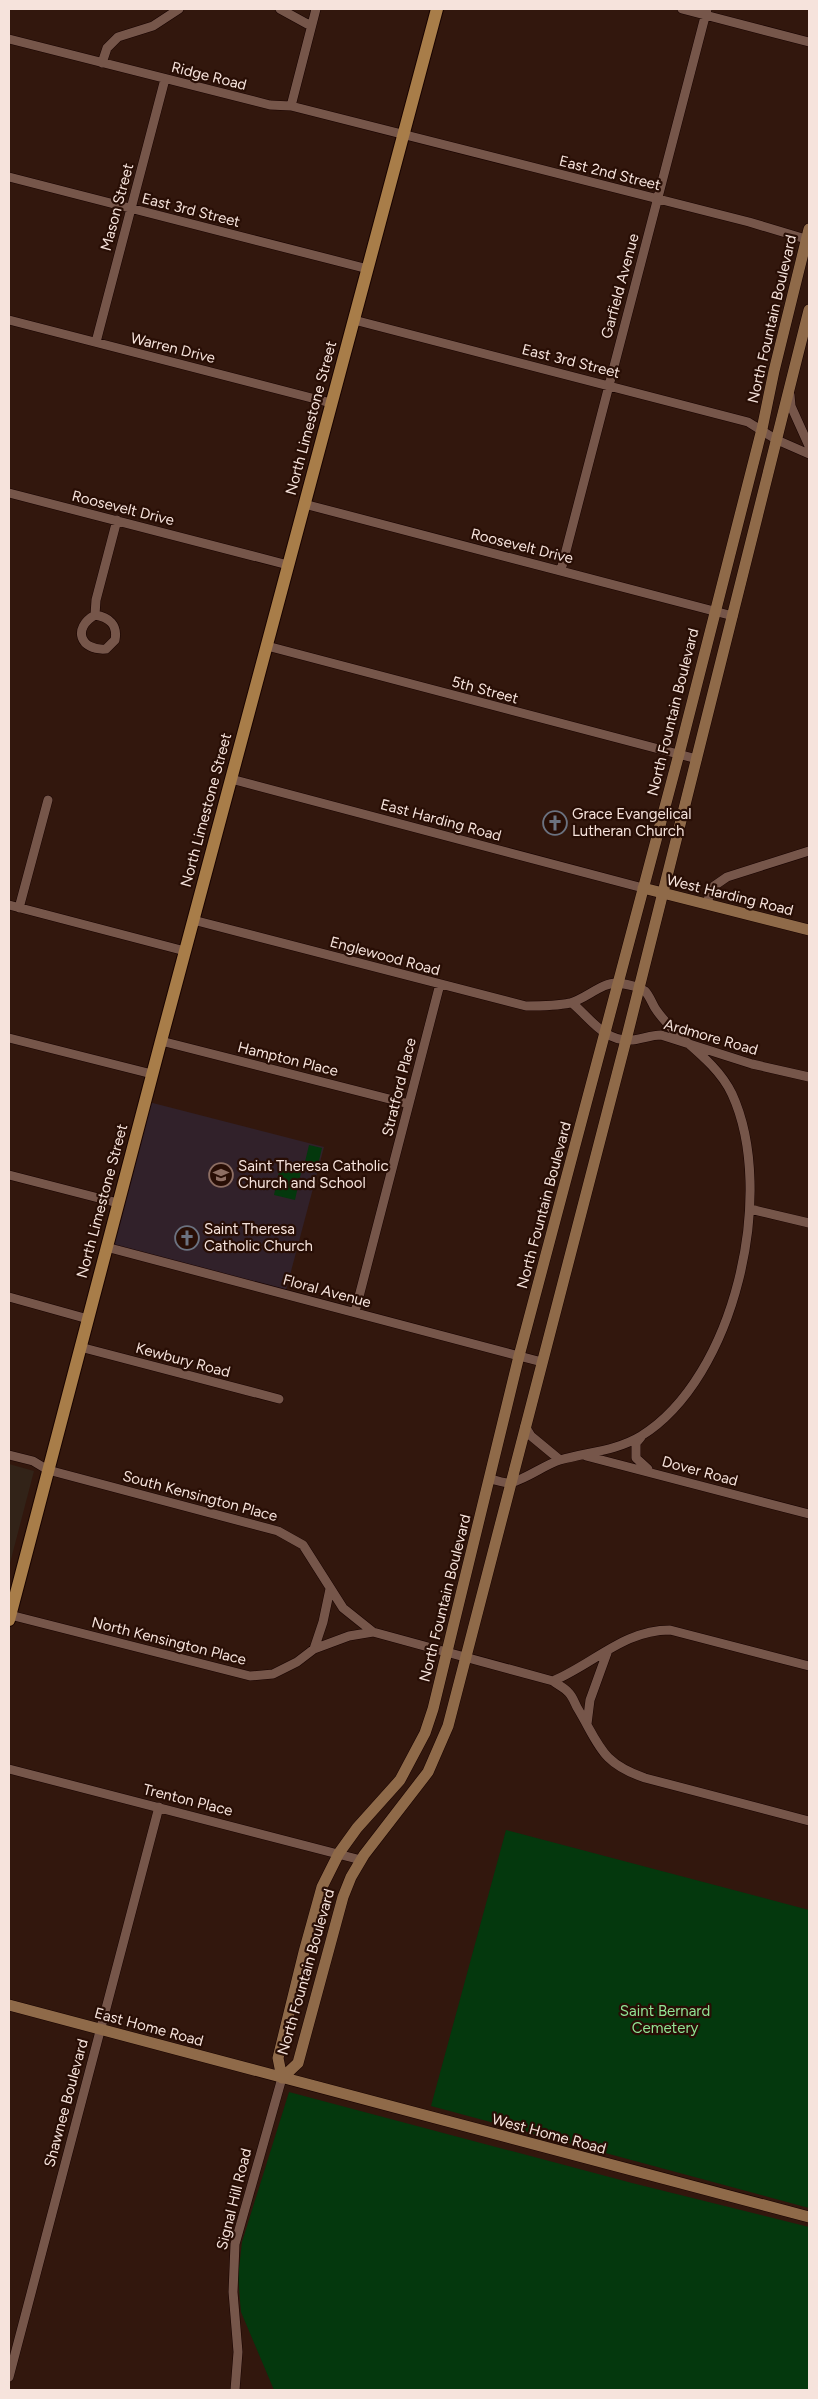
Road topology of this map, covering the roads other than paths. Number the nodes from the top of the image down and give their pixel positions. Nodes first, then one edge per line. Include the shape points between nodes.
1 (179, 9) edge
2 (280, 9) edge
3 (316, 9) edge
4 (437, 9) edge
5 (682, 9) edge
6 (706, 12) edge
7 (312, 26) junction
8 (9, 39) edge
9 (809, 42) edge
10 (102, 63) junction
11 (165, 79) junction
12 (292, 106) junction
13 (403, 135) junction
14 (9, 177) edge
15 (657, 199) junction
16 (131, 209) junction
17 (808, 236) edge
18 (368, 269) junction
19 (809, 310) edge
20 (9, 320) edge
21 (354, 320) junction
22 (96, 342) junction
23 (608, 384) junction
24 (789, 392) junction
25 (331, 403) junction
26 (762, 428) junction
27 (777, 440) junction
28 (809, 446) edge
29 (809, 454) edge
30 (9, 493) edge
31 (304, 504) junction
32 (117, 520) junction
33 (288, 565) junction
34 (561, 570) junction
35 (714, 611) junction
36 (95, 615) dead end
37 (733, 616) junction
38 (266, 646) junction
39 (679, 754) junction
40 (697, 759) junction
41 (231, 779) junction
42 (48, 800) dead end
43 (809, 851) edge
44 (643, 888) junction
45 (664, 893) junction
46 (706, 904) junction
47 (9, 905) edge
48 (20, 908) junction
49 (193, 920) junction
50 (809, 930) edge
51 (184, 951) junction
52 (616, 983) junction
53 (440, 984) junction
54 (639, 989) junction
55 (572, 1003) junction
56 (605, 1034) junction
57 (9, 1038) edge
58 (160, 1040) junction
59 (626, 1040) junction
60 (688, 1043) junction
61 (152, 1074) junction
62 (809, 1077) edge
63 (409, 1104) junction
64 (9, 1175) edge
65 (118, 1203) junction
66 (750, 1209) junction
67 (809, 1223) edge
68 (106, 1247) junction
69 (9, 1297) edge
70 (355, 1312) junction
71 (88, 1318) junction
72 (80, 1347) junction
73 (519, 1356) junction
74 (542, 1362) junction
75 (279, 1400) dead end
76 (525, 1426) junction
77 (642, 1435) junction
78 (9, 1454) edge
79 (583, 1455) junction
80 (560, 1460) junction
81 (48, 1470) junction
82 (651, 1472) junction
83 (490, 1479) junction
84 (510, 1483) junction
85 (809, 1514) edge
86 (330, 1589) junction
87 (9, 1618) edge
88 (373, 1632) junction
89 (314, 1649) junction
90 (447, 1651) junction
91 (608, 1652) junction
92 (466, 1656) junction
93 (809, 1666) edge
94 (554, 1681) junction
95 (587, 1724) junction
96 (9, 1769) edge
97 (159, 1807) junction
98 (809, 1821) edge
99 (339, 1853) junction
100 (361, 1860) junction
101 (9, 2006) edge
102 (100, 2030) junction
103 (282, 2078) junction
104 (809, 2217) edge
105 (9, 2377) edge
106 (236, 2390) edge

1 - 10 street via 153,26 118,37 107,48
2 - 7 street
3 - 7 street
4 - 13 main road, North Limestone Street
5 - 6 street
6 - 9 street
6 - 15 street, Garfield Avenue
7 - 12 street
8 - 10 street, Ridge Road
10 - 11 street, Ridge Road
11 - 12 street, Ridge Road via 270,105
11 - 16 street, Mason Street
12 - 13 street, Ridge Road
13 - 15 street, East 2nd Street
13 - 18 main road, North Limestone Street
14 - 16 street, East 3rd Street
15 - 17 street, East 2nd Street
15 - 23 street, Garfield Avenue
16 - 18 street, East 3rd Street
16 - 22 street, Mason Street
17 - 26 street, North Fountain Boulevard
18 - 21 main road, North Limestone Street
19 - 24 street, North Fountain Boulevard
20 - 22 street, Warren Drive
21 - 23 street, East 3rd Street
21 - 25 main road, North Limestone Street
22 - 25 street, Warren Drive
23 - 26 street, East 3rd Street
23 - 34 street, Garfield Avenue
24 - 27 street, North Fountain Boulevard
24 - 28 street via 791,406
25 - 31 main road, North Limestone Street
26 - 27 street, East 3rd Street
26 - 35 street, North Fountain Boulevard
27 - 29 street, East 3rd Street
27 - 37 street, North Fountain Boulevard
30 - 32 street, Roosevelt Drive
31 - 33 main road, North Limestone Street
31 - 34 street, Roosevelt Drive
32 - 33 street, Roosevelt Drive
32 - 36 street
33 - 38 main road, North Limestone Street
34 - 35 street, Roosevelt Drive
35 - 37 street, Roosevelt Drive
35 - 39 street, North Fountain Boulevard
37 - 40 street, North Fountain Boulevard
38 - 39 street, 5th Street
38 - 41 main road, North Limestone Street
39 - 40 street, 5th Street
39 - 44 street, North Fountain Boulevard
40 - 45 street, North Fountain Boulevard
41 - 44 street, East Harding Road
41 - 49 main road, North Limestone Street
42 - 48 street
43 - 46 street via 726,877 714,886
44 - 45 street, West Harding Road
44 - 52 street, North Fountain Boulevard
45 - 46 street, West Harding Road
45 - 54 street, North Fountain Boulevard
46 - 50 street, West Harding Road
47 - 48 street
48 - 51 street
49 - 51 main road, North Limestone Street
49 - 53 street, Englewood Road
51 - 58 main road, North Limestone Street
52 - 54 street
52 - 55 street, Englewood Road
52 - 56 street, North Fountain Boulevard
53 - 55 street, Englewood Road via 526,1006
53 - 63 street, Stratford Place
54 - 59 street, North Fountain Boulevard
54 - 60 street via 646,992 656,1010
55 - 56 street
56 - 59 street, Ardmore Road
56 - 73 street, North Fountain Boulevard
57 - 61 street
58 - 61 main road, North Limestone Street
58 - 63 street, Hampton Place
59 - 60 street, Ardmore Road via 661,1035
59 - 74 street, North Fountain Boulevard
60 - 62 street, Ardmore Road via 752,1064
60 - 66 street via 707,1060 732,1093 745,1132
61 - 65 main road, North Limestone Street
63 - 70 street, Stratford Place
64 - 65 street
65 - 68 main road, North Limestone Street
66 - 67 street
66 - 77 street via 741,1272 725,1322 688,1389 672,1409
68 - 70 street, Floral Avenue
68 - 71 main road, North Limestone Street
69 - 71 street
70 - 73 street, Floral Avenue
71 - 72 main road, North Limestone Street
72 - 75 street, Kewbury Road
72 - 81 main road, North Limestone Street
73 - 74 street, Floral Avenue
73 - 83 street, North Fountain Boulevard
74 - 76 street, North Fountain Boulevard
76 - 80 street via 531,1436
76 - 84 street, North Fountain Boulevard
77 - 79 street via 621,1445
77 - 82 street via 636,1444 636,1458
78 - 81 street, South Kensington Place via 33,1461
79 - 80 street
79 - 82 street, Dover Road
80 - 84 street
81 - 86 street, South Kensington Place via 278,1531 307,1549
81 - 87 main road, North Limestone Street
82 - 85 street, Dover Road
83 - 84 street
83 - 90 street, North Fountain Boulevard
84 - 92 street, North Fountain Boulevard
86 - 88 street, South Kensington Place via 343,1608
86 - 89 street
87 - 89 street, North Kensington Place via 250,1676 273,1674
88 - 89 street, North Kensington Place via 349,1636
88 - 90 street
90 - 92 street
90 - 99 street, North Fountain Boulevard via 425,1733 400,1780
91 - 93 street via 629,1637 654,1630 670,1630
91 - 94 street
91 - 95 street via 590,1700
92 - 94 street
92 - 100 street, North Fountain Boulevard via 448,1726 428,1772
94 - 95 street via 569,1693
95 - 98 street via 593,1739 610,1761 630,1773
96 - 97 street, Trenton Place
97 - 99 street, Trenton Place
97 - 102 street, Shawnee Boulevard
99 - 100 street, Trenton Place
99 - 103 street, North Fountain Boulevard via 322,1887 304,1952 278,2058
100 - 103 street, North Fountain Boulevard via 343,1896 298,2063
101 - 102 street, East Home Road
102 - 103 street, East Home Road
102 - 105 street, Shawnee Boulevard
103 - 104 street, West Home Road
103 - 106 street, Signal Hill Road via 235,2244

